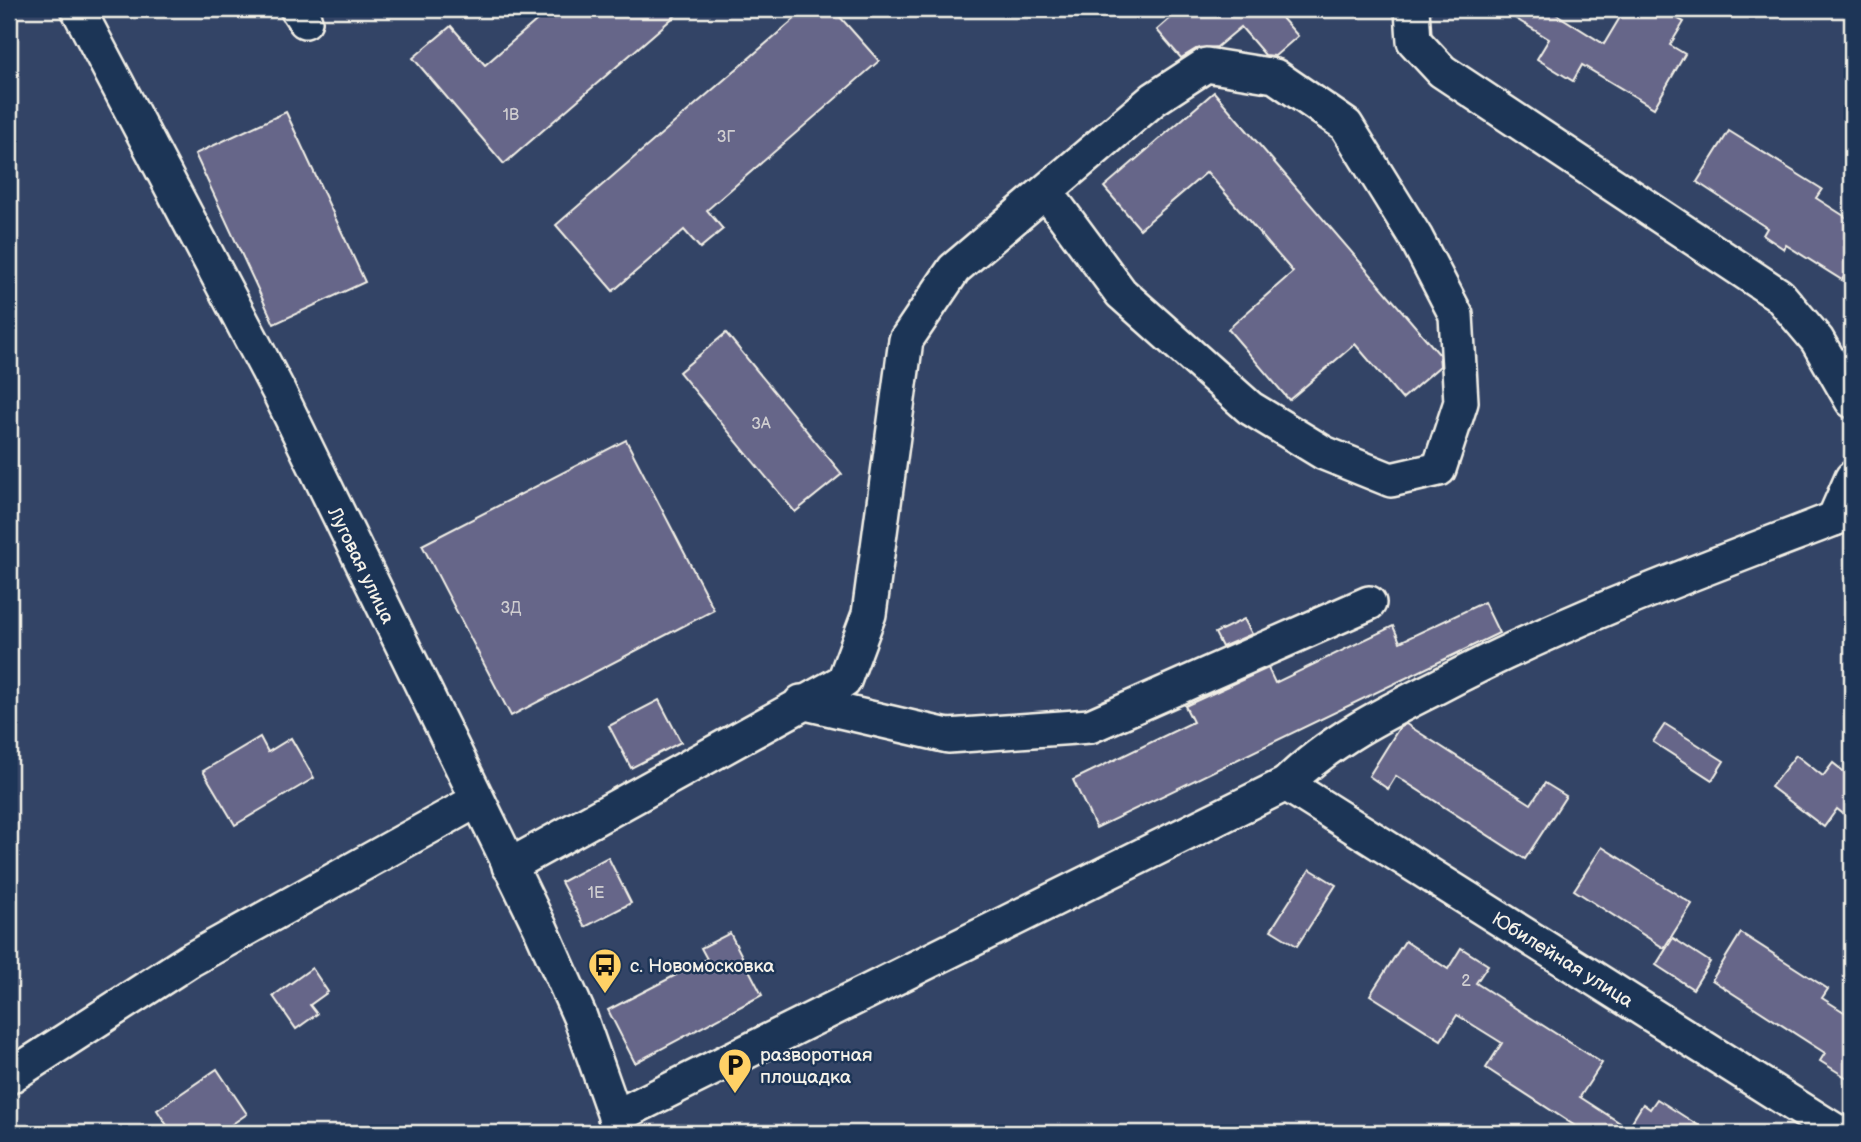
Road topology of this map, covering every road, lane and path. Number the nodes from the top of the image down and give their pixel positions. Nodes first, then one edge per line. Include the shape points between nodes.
1 (78, 9) edge
2 (1412, 9) edge
3 (1047, 193) junction
4 (1852, 401) edge
5 (1852, 478) edge
6 (1843, 515) edge
7 (1369, 603) dead end
8 (801, 702) junction
9 (1286, 784) junction
10 (476, 801) junction
11 (509, 866) junction
12 (9, 1077) edge
13 (618, 1125) edge
14 (1839, 1133) edge

1 - 10 street, Луговая улица via 278,390
2 - 4 street via 1414,41 1442,71 1779,295 1817,340
3 - 3 street via 1154,99 1206,65 1275,76 1346,125 1416,238 1456,315 1461,402 1439,469 1391,480 1324,453 1250,408 1121,293
3 - 8 street via 954,270 906,340 869,614 844,681
5 - 6 street
6 - 9 street via 1503,652 1387,712 1314,757
7 - 8 street via 1090,726 948,736
8 - 11 street
9 - 13 street
9 - 14 street, Юбилейная улица
10 - 11 street, Луговая улица
10 - 12 street via 190,960
11 - 13 street, Луговая улица via 580,1017

